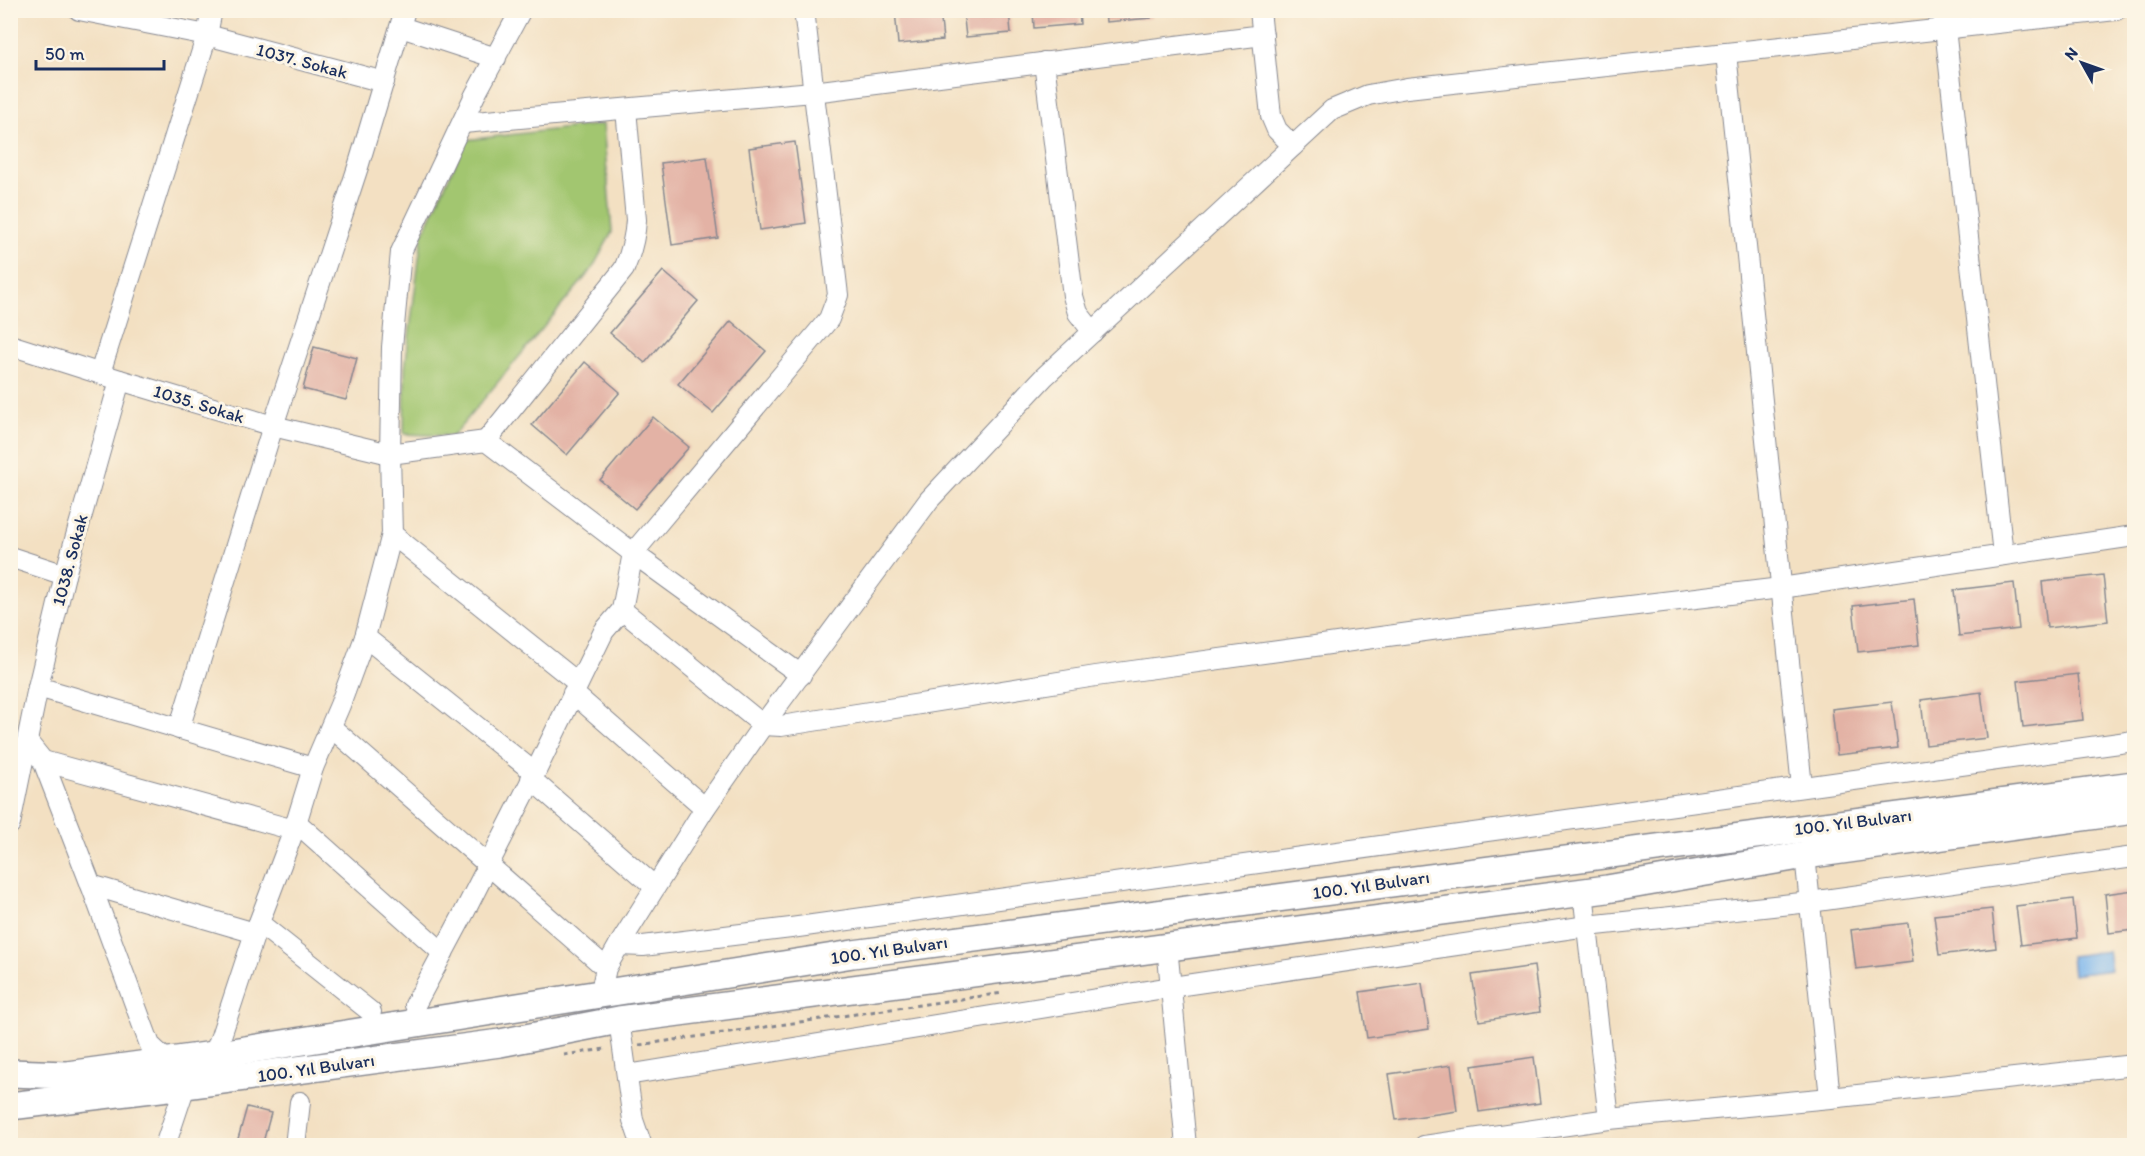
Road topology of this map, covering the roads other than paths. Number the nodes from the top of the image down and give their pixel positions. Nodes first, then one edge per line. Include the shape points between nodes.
1 (79, 10) edge
2 (212, 10) edge
3 (521, 10) edge
4 (804, 10) edge
5 (1260, 10) edge
6 (2116, 10) edge
7 (403, 19) edge
8 (1944, 20) edge
9 (1263, 34) junction
10 (207, 35) junction
11 (1726, 53) junction
12 (496, 58) junction
13 (1044, 62) junction
14 (384, 82) junction
15 (813, 92) junction
16 (626, 108) junction
17 (463, 123) junction
18 (1293, 146) junction
19 (1092, 332) junction
20 (10, 345) edge
21 (100, 373) junction
22 (120, 380) junction
23 (273, 426) junction
24 (486, 441) junction
25 (390, 454) junction
26 (392, 534) junction
27 (2134, 536) edge
28 (633, 553) junction
29 (2003, 555) junction
30 (10, 557) edge
31 (64, 575) junction
32 (1781, 588) junction
33 (622, 610) junction
34 (365, 637) junction
35 (801, 675) junction
36 (38, 687) junction
37 (575, 688) junction
38 (763, 725) junction
39 (331, 727) junction
40 (179, 729) junction
41 (19, 739) edge
42 (2134, 741) edge
43 (42, 761) junction
44 (313, 768) junction
45 (533, 776) junction
46 (2134, 785) edge
47 (1802, 787) junction
48 (705, 807) junction
49 (2134, 810) edge
50 (10, 824) edge
51 (295, 826) junction
52 (1805, 855) junction
53 (2134, 857) edge
54 (489, 864) junction
55 (91, 885) junction
56 (654, 886) junction
57 (1583, 892) junction
58 (1810, 902) junction
59 (1587, 926) junction
60 (257, 928) junction
61 (618, 945) junction
62 (1167, 946) junction
63 (443, 953) junction
64 (607, 981) junction
65 (1171, 987) junction
66 (415, 1005) dead end
67 (371, 1012) dead end
68 (619, 1020) junction
69 (214, 1054) junction
70 (2134, 1065) edge
71 (180, 1072) junction
72 (10, 1073) edge
73 (627, 1075) junction
74 (1830, 1098) junction
75 (300, 1102) dead end
76 (10, 1106) edge
77 (1609, 1119) junction
78 (165, 1146) edge
79 (296, 1146) edge
80 (642, 1146) edge
81 (1186, 1146) edge
82 (1424, 1146) edge

1 - 10 street, 1037. Sokak
2 - 10 street
3 - 12 street
4 - 15 street
5 - 9 street
6 - 8 street
7 - 12 street
7 - 14 street
8 - 11 street
8 - 29 street
9 - 13 street
9 - 18 street via 1271,116 1277,130
10 - 14 street, 1037. Sokak
10 - 21 street
11 - 18 street via 1387,91 1332,110
11 - 32 street
12 - 17 street
13 - 15 street
13 - 19 street via 1072,296 1078,313
14 - 23 street
15 - 16 street
15 - 28 street via 838,295 829,319
16 - 17 street
16 - 24 street via 636,220 629,258
17 - 25 street via 401,252 392,347
18 - 19 street
19 - 35 street via 1044,377 929,500
20 - 21 street, 1035. Sokak
21 - 22 street, 1035. Sokak
22 - 23 street, 1035. Sokak
22 - 31 street, 1038. Sokak
23 - 25 street, 1035. Sokak
23 - 40 street
24 - 25 street
24 - 28 street
25 - 26 street
26 - 34 street
26 - 37 street
27 - 29 street
28 - 33 street
28 - 35 street
29 - 32 street
30 - 31 street
31 - 36 street, 1038. Sokak
32 - 38 street via 1456,627 1096,676 781,726
32 - 47 street
33 - 37 street via 604,631
33 - 38 street
34 - 39 street
34 - 45 street
35 - 38 street
36 - 40 street
36 - 41 street, 1038. Sokak
37 - 45 street
37 - 48 street
38 - 48 street
39 - 44 street
39 - 54 street
40 - 44 street
41 - 43 street
41 - 50 street, 1038. Sokak
42 - 47 street
43 - 51 street
43 - 55 street
44 - 51 street
45 - 54 street
45 - 56 street
46 - 64 main road, 100. Yıl Bulvarı via 865,952
47 - 61 street via 791,928 643,946
48 - 56 street
49 - 52 main road, 100. Yıl Bulvarı
51 - 60 street
51 - 63 street
52 - 57 main road, 100. Yıl Bulvarı
52 - 58 street
53 - 58 street
54 - 63 street
54 - 64 street
55 - 60 street
55 - 71 street via 150,1045
56 - 61 street
57 - 59 street
57 - 62 main road, 100. Yıl Bulvarı
58 - 59 street
58 - 74 street
59 - 65 street
59 - 77 street
60 - 67 street
60 - 69 street
61 - 64 street
62 - 65 street
62 - 68 main road, 100. Yıl Bulvarı
63 - 66 street
64 - 68 main road
64 - 69 main road, 100. Yıl Bulvarı
65 - 73 street
65 - 81 street
68 - 71 main road, 100. Yıl Bulvarı via 500,1043
68 - 73 street
69 - 71 main road, 100. Yıl Bulvarı
70 - 74 street
71 - 72 main road, 100. Yıl Bulvarı
71 - 76 main road, 100. Yıl Bulvarı
71 - 78 street
73 - 80 street via 633,1120
74 - 77 street
75 - 79 street
77 - 82 street

